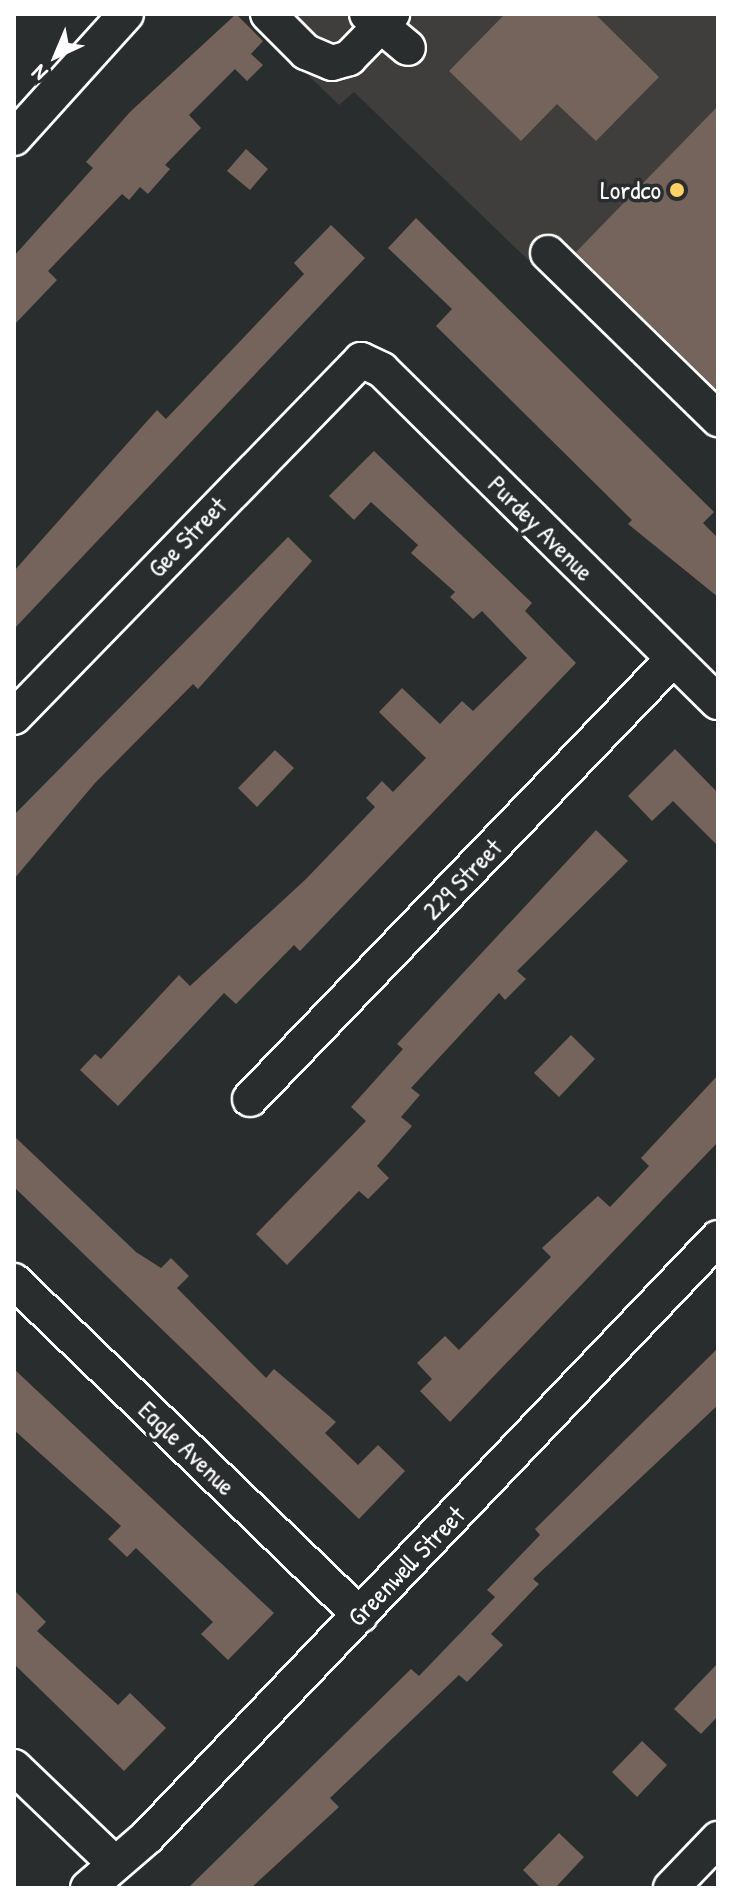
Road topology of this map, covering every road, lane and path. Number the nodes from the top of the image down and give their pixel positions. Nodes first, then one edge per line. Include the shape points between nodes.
1 (126, 14) edge
2 (268, 14) edge
3 (381, 17) edge
4 (408, 48) dead end
5 (14, 138) edge
6 (548, 253) dead end
7 (361, 360) joint
8 (718, 419) edge
9 (673, 659) junction
10 (718, 702) edge
11 (14, 717) edge
12 (250, 1099) dead end
13 (718, 1238) edge
14 (14, 1281) edge
15 (360, 1615) junction
16 (14, 1767) edge
17 (718, 1839) edge
18 (113, 1862) junction
19 (88, 1888) edge
20 (671, 1888) edge

1 - 5 street
2 - 3 street via 306,52 332,63 349,58
3 - 4 street
6 - 8 street
7 - 9 street, Purdey Avenue via 382,370
7 - 11 street, Gee Street
9 - 10 street, Purdey Avenue
9 - 12 street, 229 Street
13 - 15 street, Greenwell Street
14 - 15 street, Eagle Avenue
15 - 18 street, Greenwell Street via 148,1836
16 - 18 street
17 - 20 street
18 - 19 street, Greenwell Street

